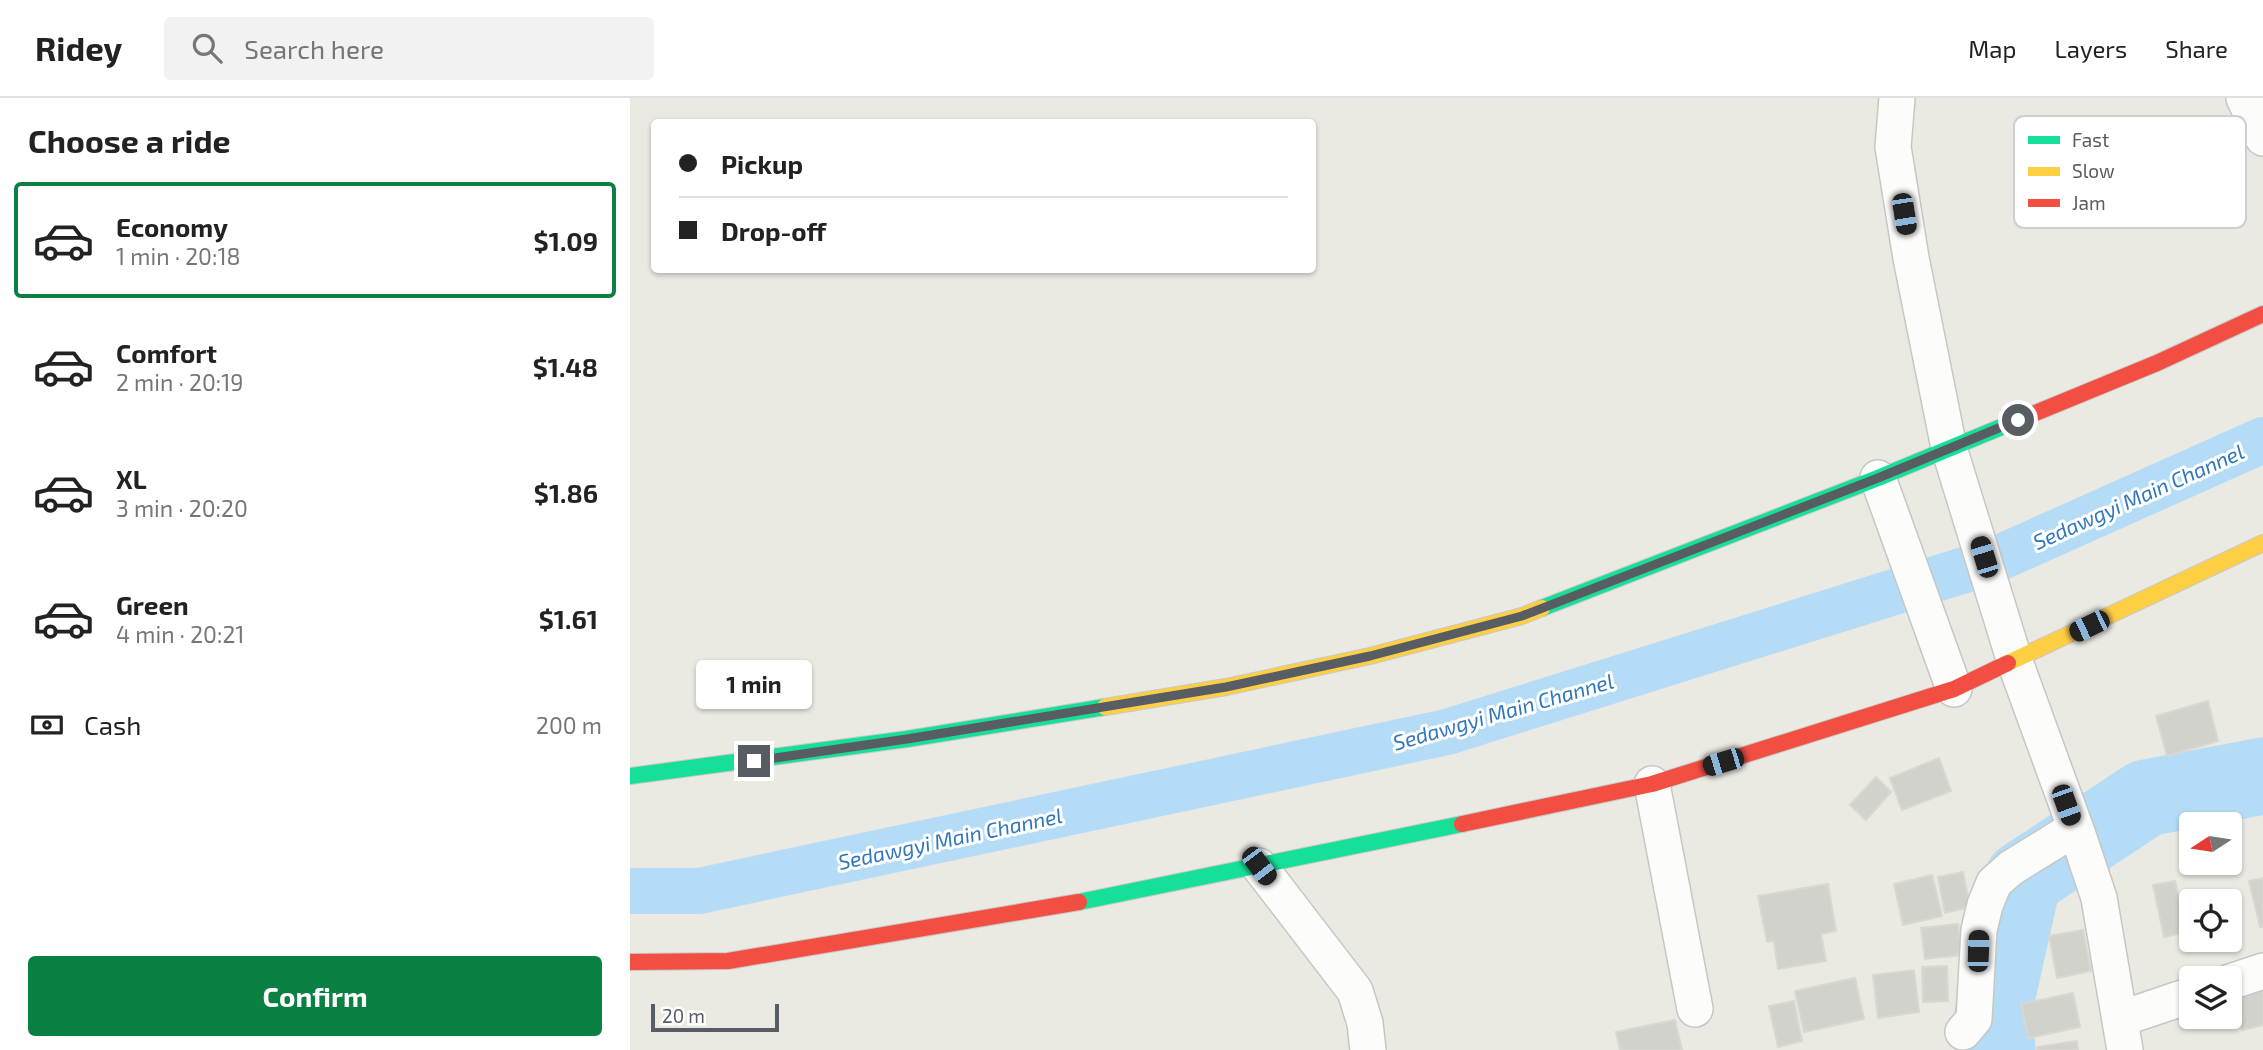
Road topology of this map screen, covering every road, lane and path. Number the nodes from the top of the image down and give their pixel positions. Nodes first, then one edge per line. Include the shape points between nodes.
1 (1896, 98) edge
2 (2244, 98) edge
3 (2263, 138) edge
4 (2263, 314) edge
5 (1949, 448) junction
6 (1878, 478) junction
7 (2263, 543) edge
8 (2015, 662) junction
9 (1954, 689) junction
10 (630, 776) edge
11 (1652, 783) junction
12 (2076, 832) junction
13 (1259, 866) junction
14 (630, 962) edge
15 (2263, 971) edge
16 (2242, 978) edge
17 (2179, 1002) edge
18 (1695, 1009) dead end
19 (1963, 1032) dead end
20 (2122, 1035) edge
21 (1368, 1050) edge

1 - 5 street via 1893,147
2 - 3 street
4 - 5 street
5 - 6 street
5 - 8 street
6 - 9 street
6 - 10 street via 1522,616 1370,656 1226,687 907,739
7 - 8 street
8 - 9 street
8 - 12 street
9 - 11 street
11 - 13 street
11 - 18 street
12 - 19 street via 2011,868 1994,883 1979,930 1974,1019
12 - 20 street via 2099,898
13 - 14 street via 1093,900 728,961
13 - 21 street via 1355,991
15 - 16 street
17 - 20 street

